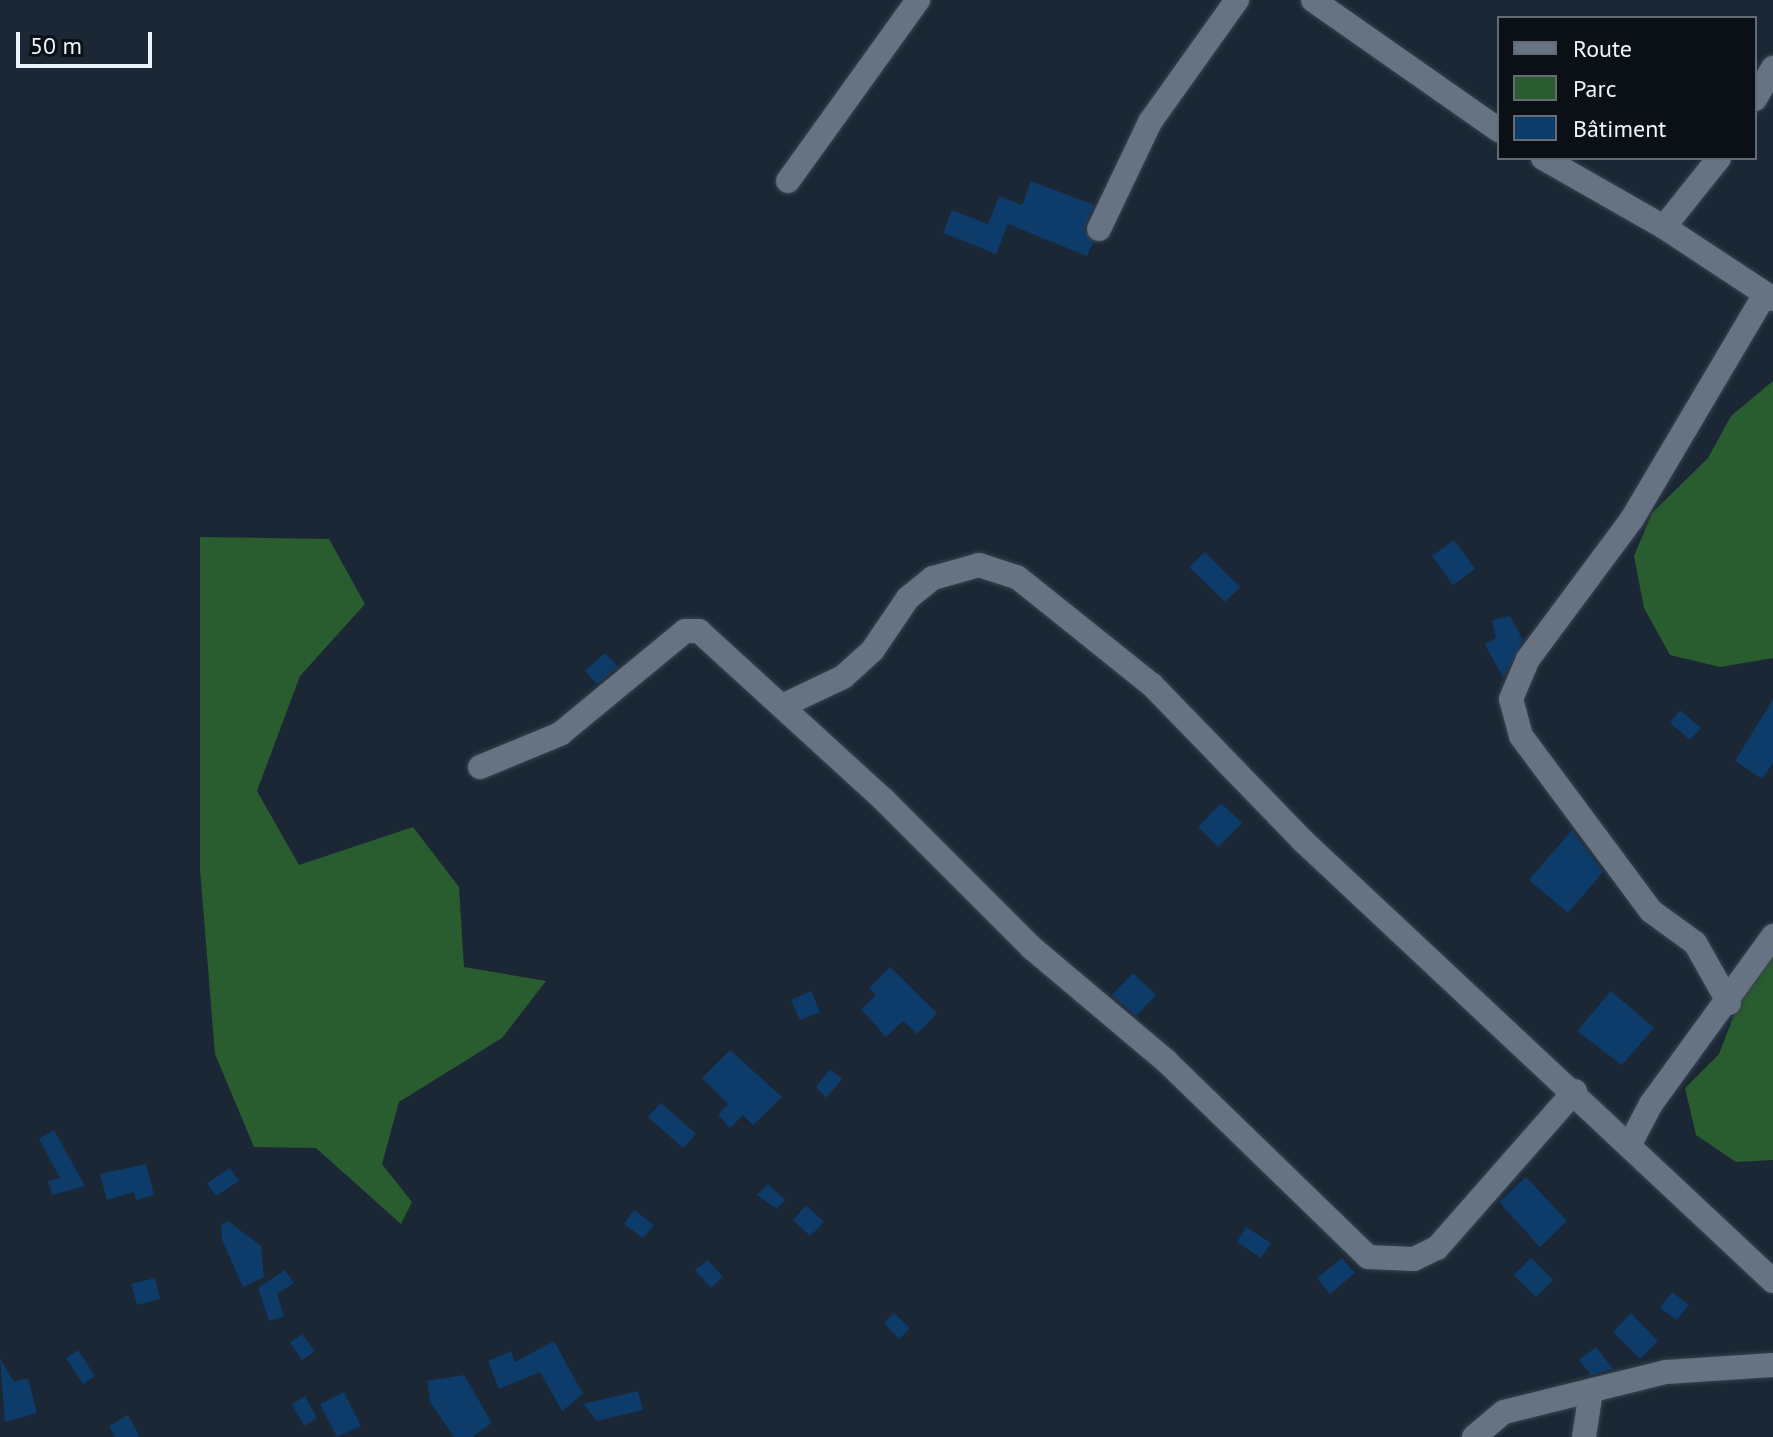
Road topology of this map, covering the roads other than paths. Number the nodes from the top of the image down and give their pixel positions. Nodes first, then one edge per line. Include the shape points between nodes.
1 (918, 0) edge
2 (1237, 0) edge
3 (1313, 0) edge
4 (1773, 68) edge
5 (1757, 96) edge
6 (1497, 129) edge
7 (1547, 160) edge
8 (1717, 160) edge
9 (788, 181) dead end
10 (1664, 227) junction
11 (1099, 229) dead end
12 (1769, 297) edge
13 (782, 706) junction
14 (480, 767) dead end
15 (1773, 936) edge
16 (1729, 1003) junction
17 (1575, 1091) junction
18 (1631, 1142) junction
19 (1773, 1281) edge
20 (1773, 1365) edge
21 (1591, 1391) junction
22 (1474, 1437) edge
23 (1584, 1437) edge

1 - 9 street
2 - 11 street via 1150,122
3 - 6 street
4 - 5 street
7 - 10 street
8 - 10 street
10 - 12 street
12 - 16 street via 1632,519 1528,659 1511,699 1521,736 1651,911 1695,943
13 - 14 street via 699,631 685,631 560,734
13 - 17 street via 851,671 908,598 933,578 979,565 1017,577 1152,685 1302,840
13 - 17 street via 1032,948 1166,1061 1368,1257 1414,1259 1437,1248
15 - 16 street
16 - 18 street via 1661,1089
17 - 18 street
18 - 19 street
20 - 21 street via 1666,1372
21 - 22 street via 1504,1412
21 - 23 street

